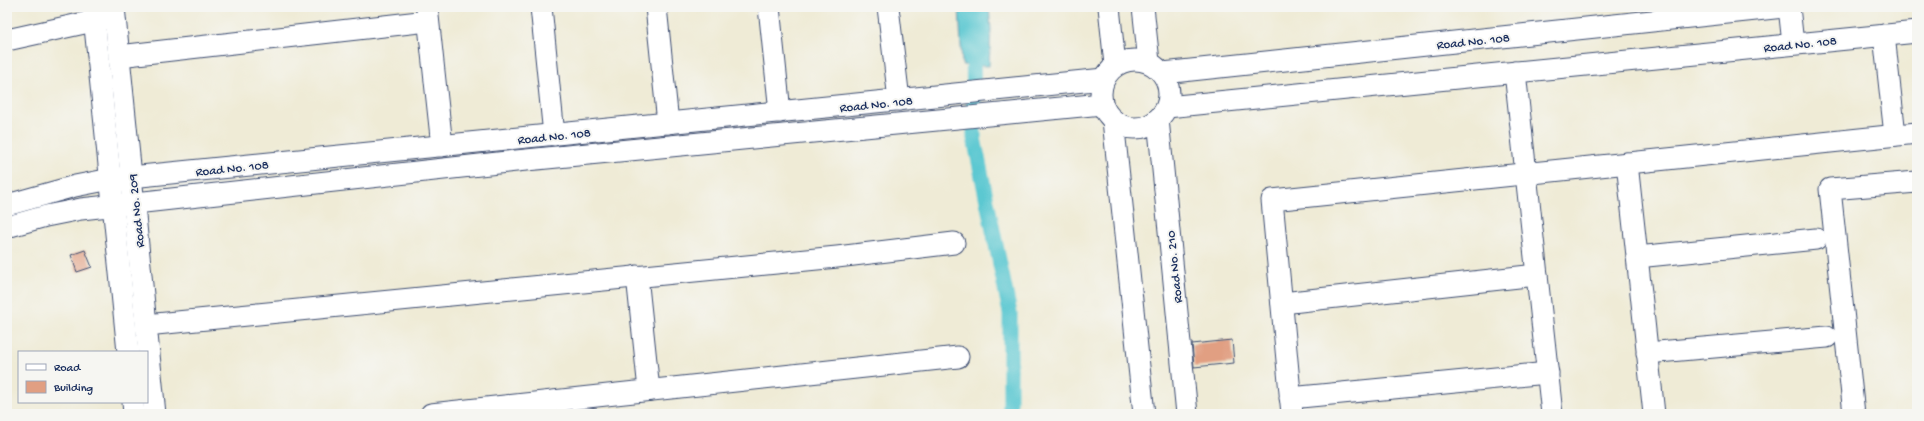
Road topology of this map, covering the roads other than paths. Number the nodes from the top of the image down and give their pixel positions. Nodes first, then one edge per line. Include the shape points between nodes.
1 (541, 7) edge
2 (656, 7) edge
3 (769, 7) edge
4 (888, 7) edge
5 (1109, 7) edge
6 (1143, 7) edge
7 (1784, 7) edge
8 (1789, 7) edge
9 (115, 11) edge
10 (94, 14) edge
11 (428, 14) edge
12 (1917, 32) edge
13 (1884, 35) junction
14 (7, 40) edge
15 (1792, 44) junction
16 (119, 56) junction
17 (1156, 67) junction
18 (1109, 72) junction
19 (1515, 72) junction
20 (899, 100) junction
21 (780, 112) junction
22 (1108, 112) junction
23 (1163, 113) junction
24 (668, 123) junction
25 (1917, 133) edge
26 (554, 135) junction
27 (1895, 135) junction
28 (442, 146) junction
29 (1627, 163) junction
30 (1526, 174) junction
31 (132, 177) junction
32 (111, 179) junction
33 (1917, 182) edge
34 (134, 204) junction
35 (7, 205) edge
36 (113, 206) junction
37 (7, 227) edge
38 (1816, 240) dead end
39 (954, 243) dead end
40 (1637, 257) junction
41 (1537, 275) junction
42 (637, 276) junction
43 (1282, 303) junction
44 (146, 325) junction
45 (1827, 337) dead end
46 (128, 351) edge
47 (1648, 353) junction
48 (958, 357) dead end
49 (1548, 373) junction
50 (649, 390) junction
51 (133, 403) edge
52 (1291, 406) edge
53 (500, 410) edge
54 (134, 414) edge
55 (155, 414) edge
56 (431, 414) edge
57 (1144, 414) edge
58 (1187, 414) edge
59 (1552, 414) edge
60 (1654, 414) edge
61 (1854, 414) edge

1 - 26 street
2 - 24 street
3 - 21 street
4 - 20 street
5 - 18 street
6 - 17 street, Road No. 210
7 - 17 street, Road No. 108
8 - 15 street
9 - 10 street
9 - 16 street, Road No. 209
10 - 14 street
10 - 32 street, Road No. 209
11 - 16 street
11 - 28 street
12 - 13 street, Road No. 108
13 - 15 street, Road No. 108
13 - 27 street
15 - 19 street, Road No. 108
16 - 31 street, Road No. 209
17 - 18 street via 1132,59
17 - 23 street, Road No. 210 via 1169,89
18 - 20 street, Road No. 108 via 1027,87
18 - 22 street via 1101,87
19 - 23 street, Road No. 108
19 - 30 street
20 - 21 street, Road No. 108
21 - 24 street, Road No. 108
22 - 23 street via 1121,125 1136,128 1150,125
22 - 34 street, Road No. 108 via 1029,110 516,161
22 - 57 street
23 - 58 street, Road No. 210
24 - 26 street, Road No. 108
25 - 27 street
26 - 28 street, Road No. 108
27 - 29 street
28 - 31 street, Road No. 108
29 - 30 street
29 - 40 street
30 - 41 street
30 - 43 street via 1272,200
31 - 32 street, Road No. 108
31 - 34 street, Road No. 209
32 - 35 street, Road No. 108
32 - 36 street, Road No. 209
33 - 61 street via 1830,189
34 - 36 street, Road No. 108
34 - 44 street, Road No. 209
36 - 37 street, Road No. 108 via 81,209
36 - 46 street, Road No. 209
38 - 40 street
39 - 42 street
40 - 47 street
41 - 43 street
41 - 49 street
42 - 44 street
42 - 50 street
43 - 52 street
44 - 55 street, Road No. 209
45 - 47 street
47 - 60 street
48 - 50 street
49 - 52 street
49 - 59 street
50 - 53 street
51 - 54 street
53 - 56 street

